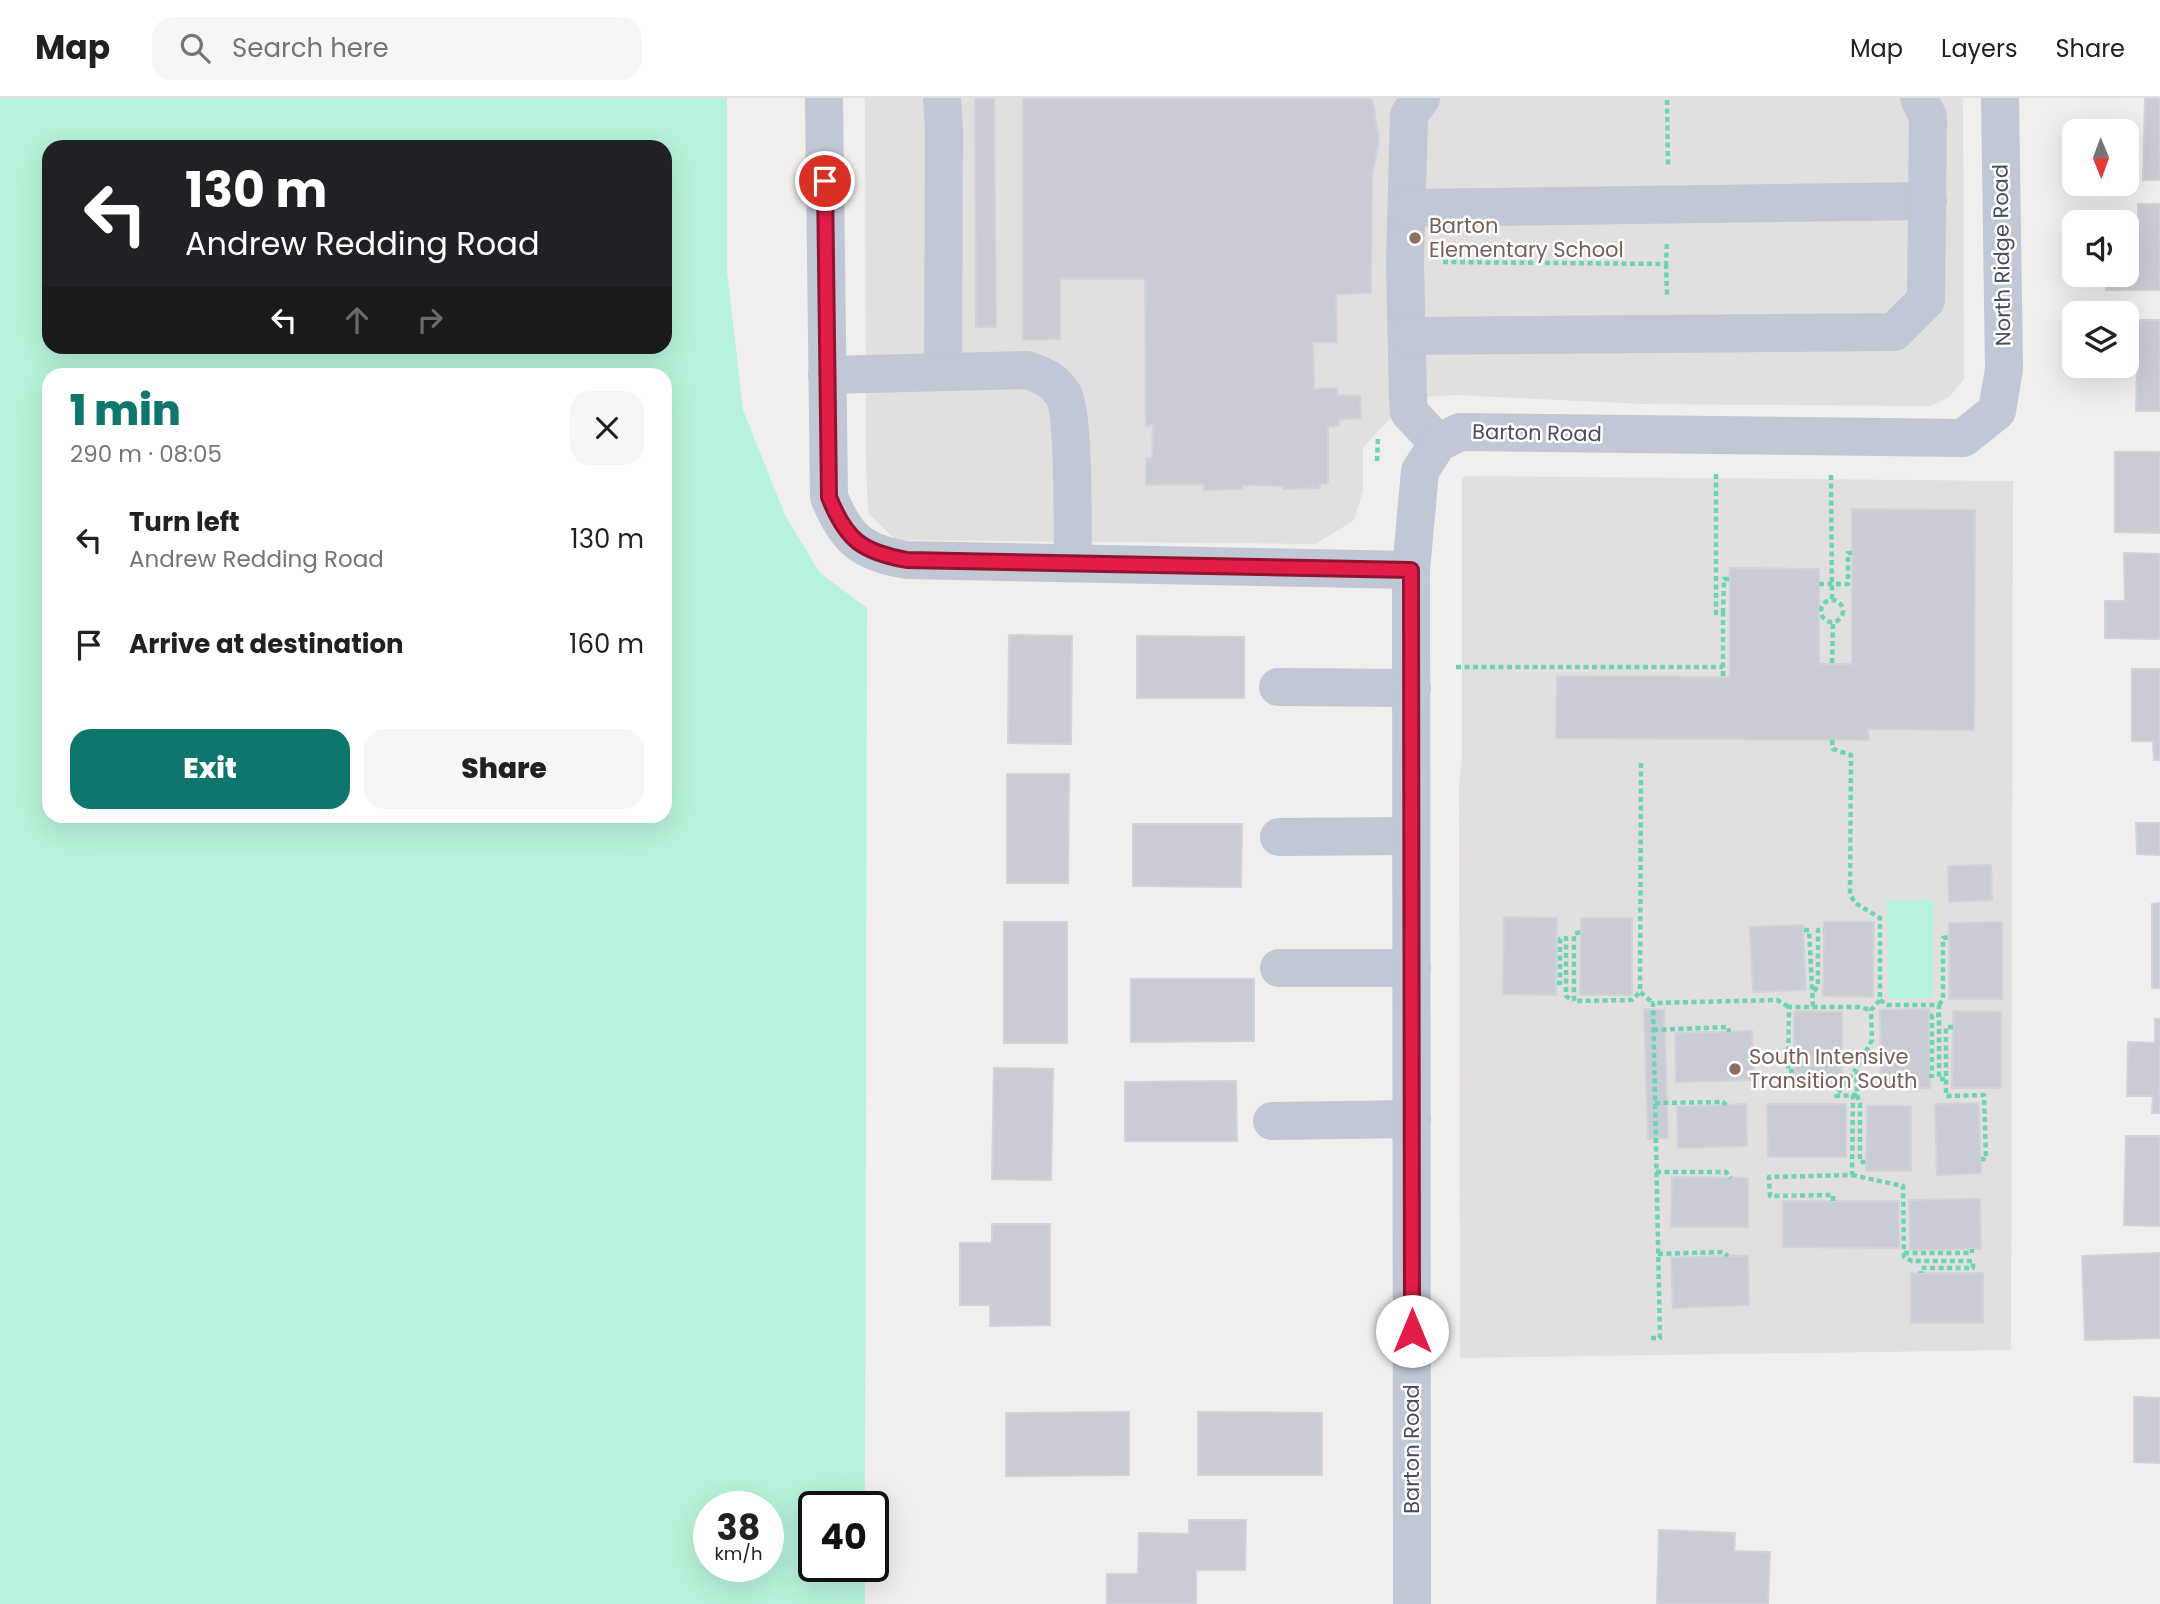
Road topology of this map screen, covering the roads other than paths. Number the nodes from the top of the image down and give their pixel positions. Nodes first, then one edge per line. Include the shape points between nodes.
1 (824, 98) edge
2 (942, 98) edge
3 (1422, 98) edge
4 (1919, 98) edge
5 (2000, 98) edge
6 (1928, 201) junction
7 (1407, 208) junction
8 (1407, 336) junction
9 (943, 372) junction
10 (827, 375) junction
11 (1997, 411) joint
12 (1438, 443) junction
13 (1073, 563) junction
14 (1411, 570) junction
15 (1278, 687) dead end
16 (1412, 688) junction
17 (1411, 836) junction
18 (1279, 837) dead end
19 (1279, 968) dead end
20 (1412, 968) junction
21 (1412, 1119) junction
22 (1272, 1121) dead end
23 (1412, 1604) edge

1 - 10 street
2 - 9 street
3 - 7 street via 1409,115
4 - 6 street via 1928,117
5 - 11 street, North Ridge Road via 2004,369
6 - 7 street
6 - 8 street via 1926,300 1894,332
7 - 8 street
8 - 12 street via 1409,412
9 - 10 street
9 - 13 street via 1027,370 1048,378 1064,396 1070,423
10 - 13 street via 829,497 839,522 857,542 880,556 907,560
11 - 12 street, Barton Road via 1963,438 1460,432
12 - 14 street, Barton Road via 1420,471
13 - 14 street
14 - 16 street, Barton Road
15 - 16 street
16 - 17 street, Barton Road
17 - 18 street
17 - 20 street, Barton Road
19 - 20 street
20 - 21 street, Barton Road
21 - 22 street
21 - 23 street, Barton Road

